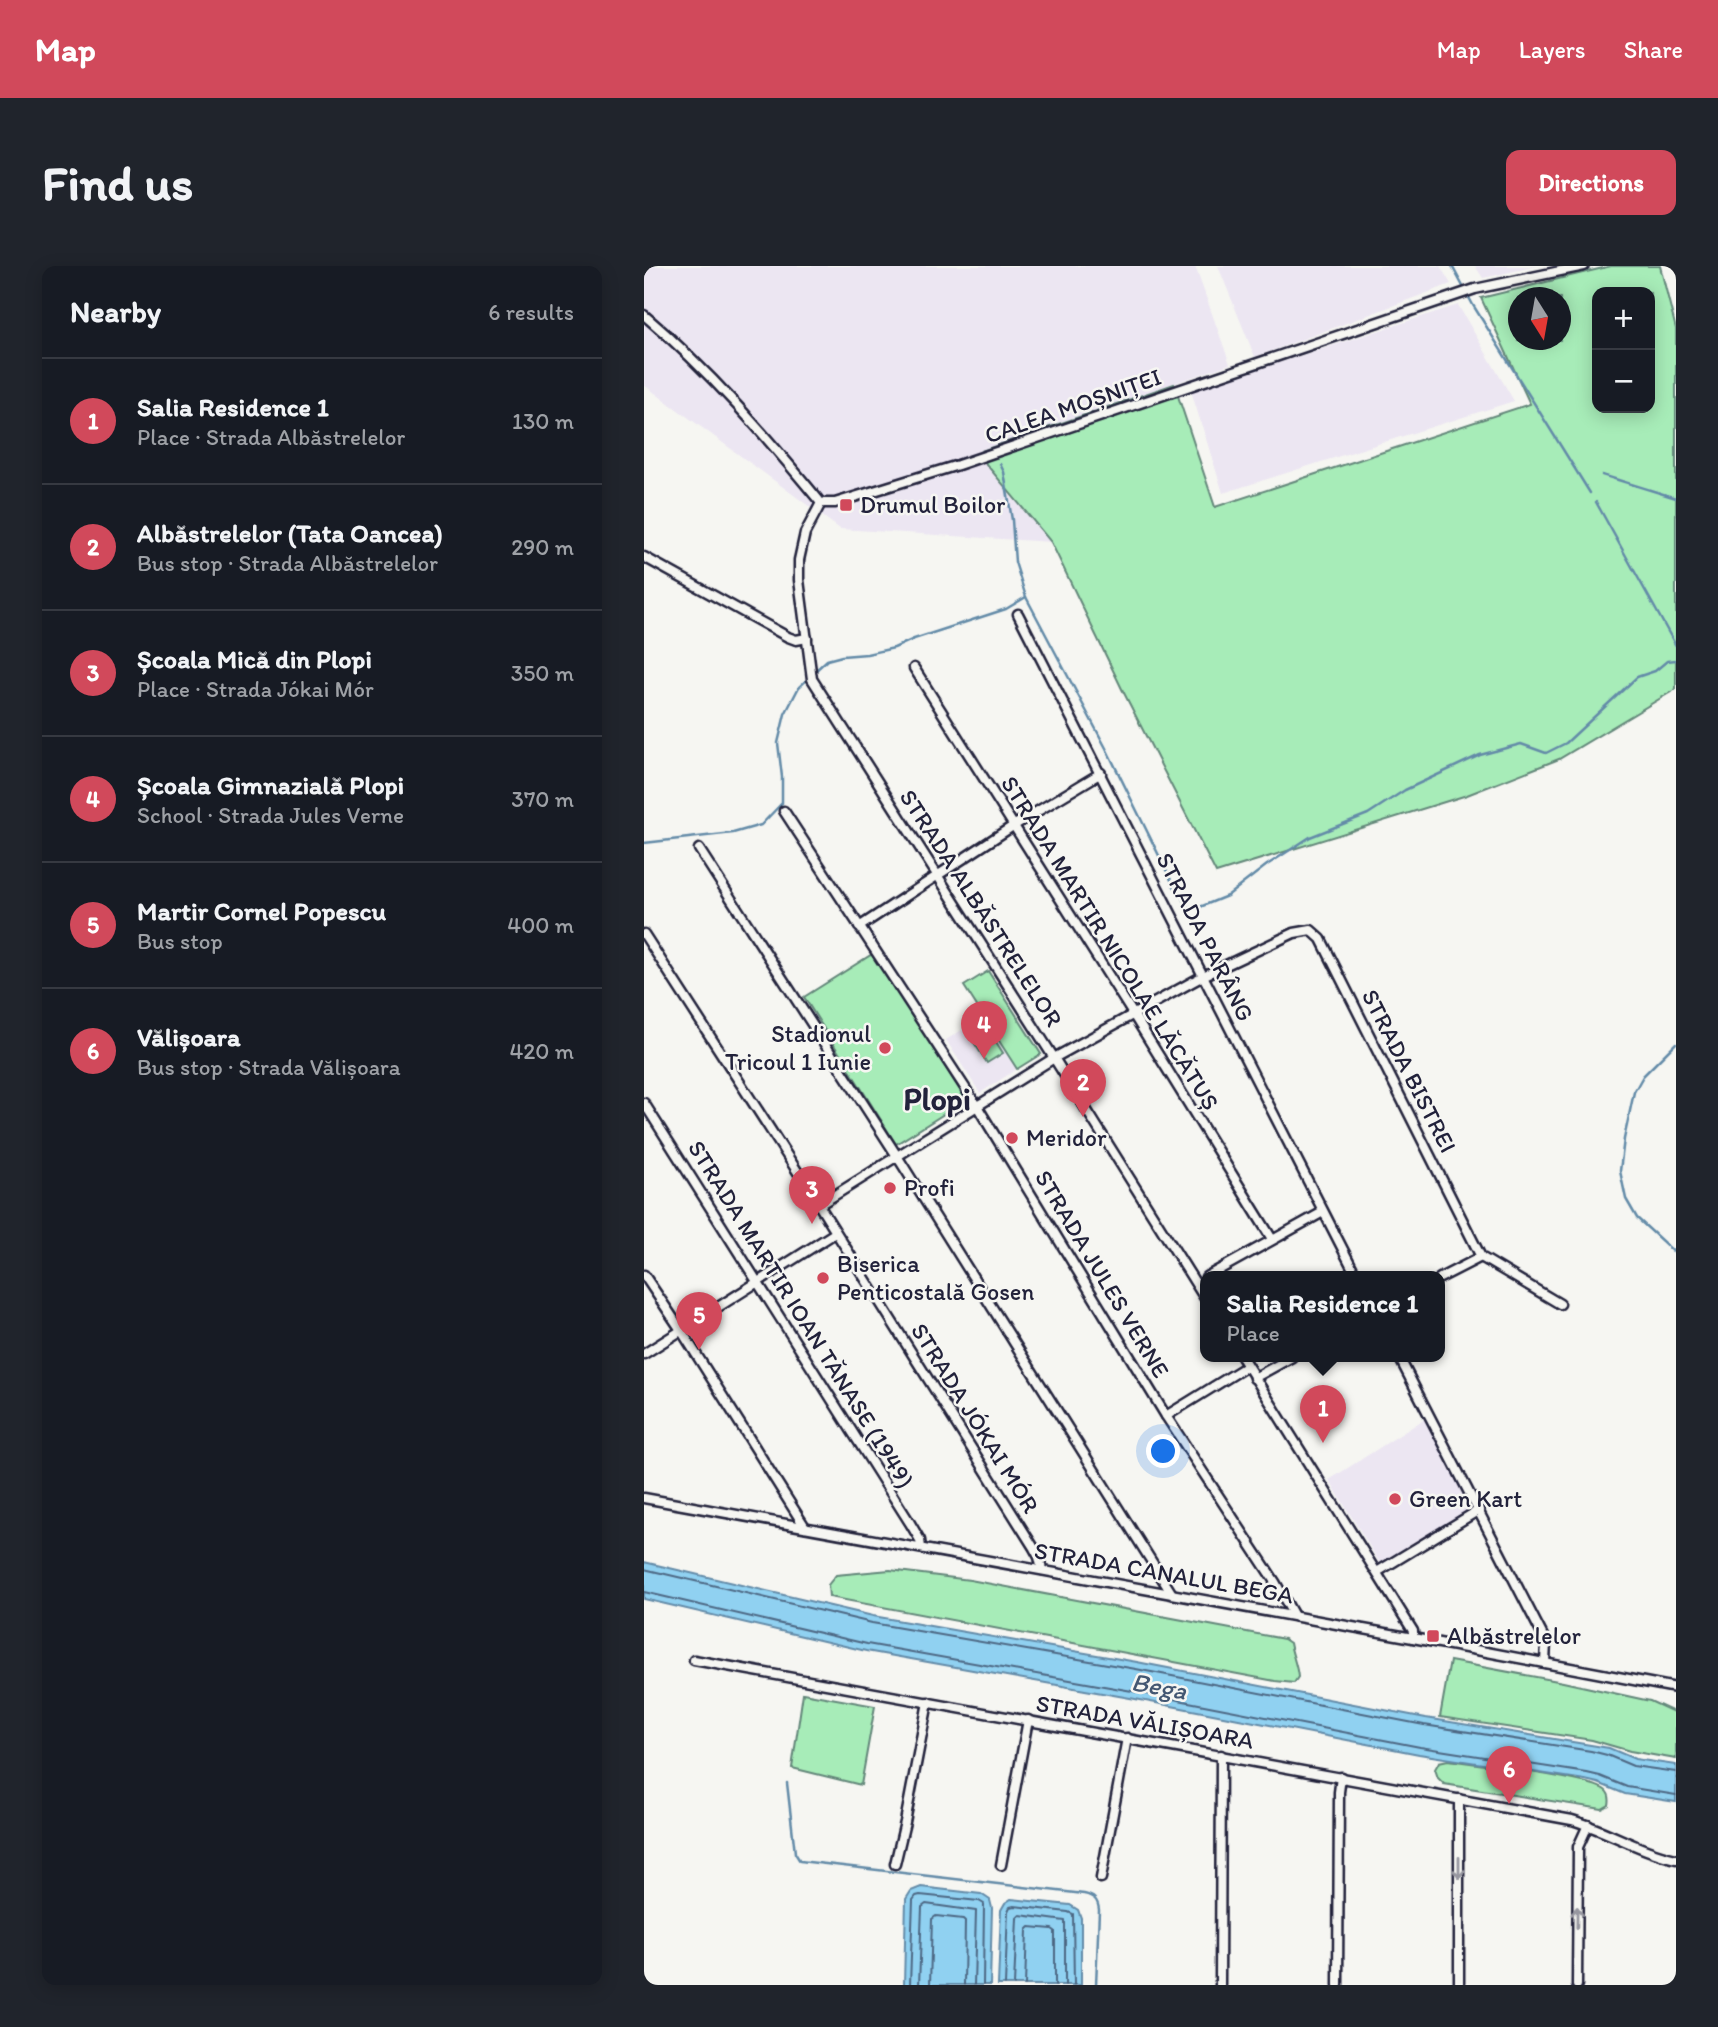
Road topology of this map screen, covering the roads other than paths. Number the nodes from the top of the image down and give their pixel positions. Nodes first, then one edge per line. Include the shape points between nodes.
1 (1584, 266) edge
2 (644, 315) edge
3 (821, 503) junction
4 (644, 557) edge
5 (1018, 614) dead end
6 (807, 638) junction
7 (914, 668) dead end
8 (1101, 774) junction
9 (784, 811) dead end
10 (1013, 826) junction
11 (699, 849) dead end
12 (937, 876) junction
13 (859, 927) junction
14 (644, 934) edge
15 (1203, 976) junction
16 (1133, 1014) junction
17 (1054, 1058) junction
18 (644, 1103) edge
19 (977, 1106) junction
20 (897, 1156) junction
21 (819, 1205) junction
22 (1323, 1212) junction
23 (835, 1233) junction
24 (1272, 1239) junction
25 (1481, 1257) junction
26 (1216, 1271) edge
27 (1354, 1271) edge
28 (644, 1275) edge
29 (1445, 1275) edge
30 (1200, 1280) edge
31 (758, 1282) junction
32 (1195, 1283) junction
33 (1200, 1291) edge
34 (1560, 1304) dead end
35 (681, 1330) junction
36 (644, 1354) edge
37 (1245, 1362) edge
38 (1283, 1362) edge
39 (1402, 1362) edge
40 (1247, 1366) junction
41 (1254, 1378) junction
42 (1166, 1416) junction
43 (644, 1498) edge
44 (1479, 1510) junction
45 (804, 1527) junction
46 (921, 1548) junction
47 (1042, 1570) junction
48 (1377, 1572) junction
49 (1172, 1594) junction
50 (1294, 1616) junction
51 (1413, 1638) junction
52 (694, 1660) dead end
53 (1545, 1662) junction
54 (1676, 1688) edge
55 (928, 1702) junction
56 (1028, 1720) junction
57 (1127, 1738) junction
58 (1221, 1755) junction
59 (1341, 1777) junction
60 (1459, 1800) junction
61 (1588, 1825) junction
62 (1676, 1859) edge
63 (894, 1864) dead end
64 (1001, 1865) dead end
65 (1101, 1878) dead end
66 (1220, 1985) edge
67 (1338, 1985) edge
68 (1459, 1985) edge
69 (1577, 1985) edge

1 - 3 street, CALEA MOȘNIȚEI via 1475,289 958,465 845,501
2 - 3 street via 713,379
3 - 6 street, STRADA ALBĂSTRELELOR via 805,533 799,560
4 - 6 street via 788,637
5 - 8 street, STRADA PARÂNG
6 - 12 street, STRADA ALBĂSTRELELOR via 812,680
7 - 10 street, STRADA MARTIR NICOLAE LĂCĂTUȘ
8 - 10 street
8 - 15 street, STRADA PARÂNG
9 - 13 street, STRADA JULES VERNE
10 - 12 street
10 - 16 street, STRADA MARTIR NICOLAE LĂCĂTUȘ
11 - 20 street
12 - 13 street
12 - 17 street, STRADA ALBĂSTRELELOR
13 - 19 street, STRADA JULES VERNE
14 - 21 street, STRADA JÓKAI MÓR
15 - 16 street
15 - 22 street, STRADA PARÂNG
15 - 25 street, STRADA BISTREI via 1294,933 1311,930 1317,934
16 - 17 street
16 - 24 street, STRADA MARTIR NICOLAE LĂCĂTUȘ
17 - 19 street
17 - 32 street, STRADA ALBĂSTRELELOR
18 - 31 street, STRADA MARTIR IOAN TĂNASE (1949)
19 - 20 street
19 - 42 street, STRADA JULES VERNE
20 - 21 street
20 - 49 street
21 - 23 street, STRADA JÓKAI MÓR
22 - 24 street
22 - 27 street, STRADA PARÂNG
23 - 31 street
23 - 47 street, STRADA JÓKAI MÓR via 1034,1548
24 - 26 street
25 - 29 street
25 - 34 street
28 - 35 street
30 - 32 street
31 - 35 street
31 - 46 street, STRADA MARTIR IOAN TĂNASE (1949) via 910,1523
32 - 33 street, STRADA ALBĂSTRELELOR
35 - 36 street
35 - 45 street
37 - 40 street
38 - 41 street
39 - 44 street
40 - 41 street
40 - 42 street
41 - 48 street
42 - 50 street, STRADA JULES VERNE
43 - 45 street, STRADA CANALUL BEGA
44 - 48 street
44 - 53 street via 1546,1642
45 - 46 street, STRADA CANALUL BEGA
46 - 47 street, STRADA CANALUL BEGA
47 - 49 street, STRADA CANALUL BEGA
48 - 51 street
49 - 50 street, STRADA CANALUL BEGA
50 - 51 street, STRADA CANALUL BEGA
51 - 53 street, STRADA CANALUL BEGA
52 - 55 street, STRADA VĂLIȘOARA
53 - 54 street, STRADA CANALUL BEGA
55 - 56 street, STRADA VĂLIȘOARA
55 - 63 street
56 - 57 street, STRADA VĂLIȘOARA
56 - 64 street
57 - 58 street, STRADA VĂLIȘOARA
57 - 65 street
58 - 59 street, STRADA VĂLIȘOARA
58 - 66 street
59 - 60 street, STRADA VĂLIȘOARA
59 - 67 street
60 - 61 street, STRADA VĂLIȘOARA
60 -> 68 street
61 - 62 street, STRADA VĂLIȘOARA
69 -> 61 street via 1578,1847

